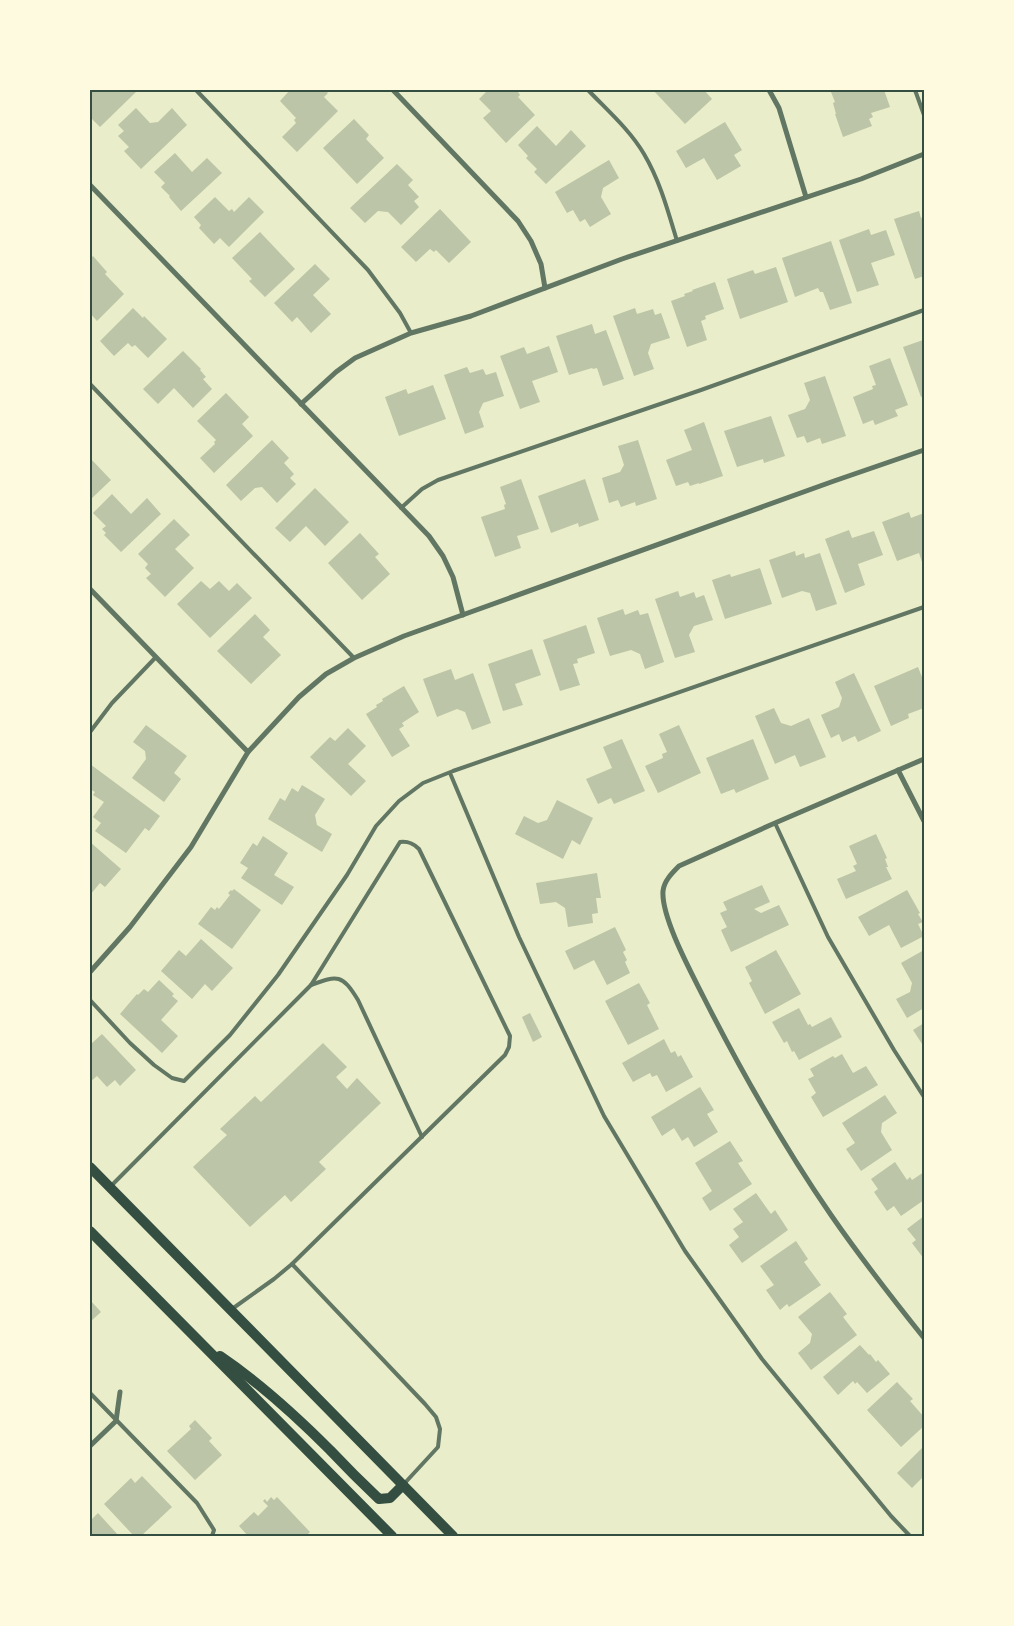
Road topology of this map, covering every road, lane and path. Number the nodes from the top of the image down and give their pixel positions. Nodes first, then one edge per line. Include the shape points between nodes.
1 (196, 90) edge
2 (393, 90) edge
3 (588, 90) edge
4 (769, 90) edge
5 (915, 90) edge
6 (924, 116) edge
7 (924, 154) edge
8 (90, 185) edge
9 (806, 197) junction
10 (677, 241) junction
11 (545, 288) junction
12 (924, 310) edge
13 (411, 334) junction
14 (90, 384) edge
15 (301, 404) junction
16 (924, 450) edge
17 (401, 508) junction
18 (90, 589) edge
19 (924, 608) edge
20 (463, 615) junction
21 (156, 657) junction
22 (354, 658) junction
23 (90, 732) edge
24 (248, 752) junction
25 (924, 759) edge
26 (898, 770) junction
27 (450, 773) junction
28 (924, 821) edge
29 (775, 823) junction
30 (90, 972) edge
31 (311, 985) junction
32 (90, 1000) edge
33 (924, 1097) edge
34 (422, 1137) junction
35 (90, 1167) edge
36 (110, 1187) junction
37 (90, 1231) edge
38 (292, 1264) junction
39 (230, 1310) junction
40 (924, 1338) edge
41 (200, 1342) junction
42 (120, 1392) dead end
43 (90, 1393) edge
44 (116, 1420) junction
45 (90, 1446) edge
46 (403, 1485) junction
47 (212, 1536) edge
48 (392, 1536) edge
49 (453, 1536) edge
50 (910, 1536) edge

1 - 13 lane via 368,270 400,313
2 - 11 street via 518,222 531,241
3 - 10 lane via 643,153 656,177
4 - 9 street via 779,108
5 - 6 lane
7 - 9 street
8 - 15 street
9 - 10 street
10 - 11 street
11 - 13 street
12 - 17 lane via 438,480
13 - 15 street via 355,358
14 - 22 lane
15 - 17 street
16 - 20 street
17 - 20 street via 429,536 442,556 453,577
18 - 21 street
19 - 27 lane
20 - 22 street
21 - 23 lane via 112,703
21 - 24 street
22 - 24 street via 326,674 299,697
24 - 30 street via 191,846 130,927
25 - 26 street
26 - 28 street
26 - 29 street
27 - 32 lane via 423,783 399,801 376,826 347,875 278,975 230,1035 184,1081 172,1078 154,1065
27 - 50 lane via 518,937 604,1116 624,1150 685,1251 762,1359
29 - 33 lane via 828,937
29 - 40 street via 679,866 668,877 663,890 666,913 687,966 760,1101 831,1215
31 - 34 lane via 330,978 340,979 349,986
31 - 34 lane via 400,842 415,845 510,1036 505,1055
31 - 36 lane
34 - 38 lane
35 - 36 main road
36 - 39 main road
37 - 41 main road
38 - 39 lane
38 - 46 lane via 436,1417 440,1429 438,1447
39 - 46 main road
41 - 46 main road via 286,1407 379,1499 390,1498
41 - 48 main road
42 - 44 street
43 - 44 lane
44 - 45 street
44 - 47 lane via 197,1503 214,1530
46 - 49 main road

